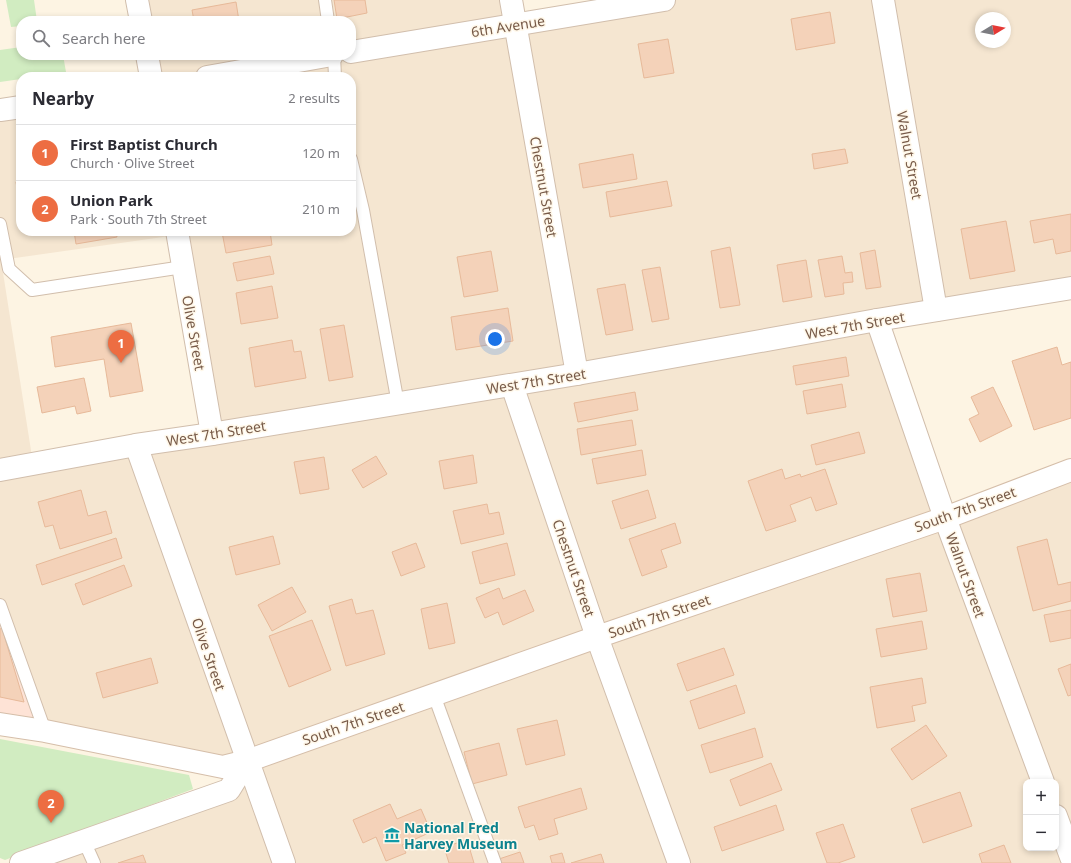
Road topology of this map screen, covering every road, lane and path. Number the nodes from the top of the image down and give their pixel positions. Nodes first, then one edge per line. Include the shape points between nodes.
1 (137, 0) edge
2 (325, 0) edge
3 (511, 0) edge
4 (664, 0) edge
5 (883, 0) edge
6 (140, 16) edge
7 (327, 16) edge
8 (515, 24) junction
9 (356, 51) edge
10 (148, 60) edge
11 (304, 60) edge
12 (333, 60) edge
13 (149, 72) edge
14 (235, 72) edge
15 (335, 72) edge
16 (16, 108) edge
17 (0, 110) edge
18 (356, 182) edge
19 (0, 224) edge
20 (178, 236) edge
21 (183, 267) junction
22 (1071, 288) edge
23 (936, 310) junction
24 (877, 320) junction
25 (577, 374) junction
26 (512, 385) junction
27 (398, 404) junction
28 (212, 434) junction
29 (136, 445) junction
30 (0, 470) edge
31 (1071, 470) edge
32 (944, 518) junction
33 (0, 605) edge
34 (597, 637) junction
35 (434, 695) junction
36 (0, 724) edge
37 (44, 731) junction
38 (247, 760) junction
39 (1042, 779) edge
40 (1059, 824) edge
41 (84, 841) junction
42 (1071, 857) edge
43 (21, 863) edge
44 (94, 863) edge
45 (284, 863) edge
46 (495, 863) edge
47 (679, 863) edge

1 - 6 street
2 - 7 lane
3 - 8 street, Chestnut Street
4 - 8 street, 6th Avenue
5 - 23 street, Walnut Street
8 - 9 street, 6th Avenue
8 - 25 street, Chestnut Street
10 - 13 street
11 - 14 street
12 - 15 lane
16 - 17 street
18 - 27 lane
19 - 21 lane via 9,270 32,290
20 - 21 street, Olive Street
21 - 28 street, Olive Street
22 - 23 street, West 7th Street
23 - 24 street, West 7th Street
24 - 25 street, West 7th Street
24 - 32 street, Walnut Street
25 - 26 street, West 7th Street
26 - 27 street, West 7th Street
26 - 34 street, Chestnut Street
27 - 28 street, West 7th Street
28 - 29 street, West 7th Street
29 - 30 street, West 7th Street
29 - 38 street, Olive Street
31 - 32 street, South 7th Street
32 - 34 street, South 7th Street
32 - 39 street, Walnut Street
33 - 37 lane
34 - 35 street, South 7th Street
34 - 47 street, Chestnut Street
35 - 38 street, South 7th Street
35 - 46 lane
36 - 37 street, South 7th Street
37 - 38 street, South 7th Street via 223,767
38 - 41 street via 229,790
38 - 45 street, Olive Street
40 - 42 street
41 - 43 street
41 - 44 lane

